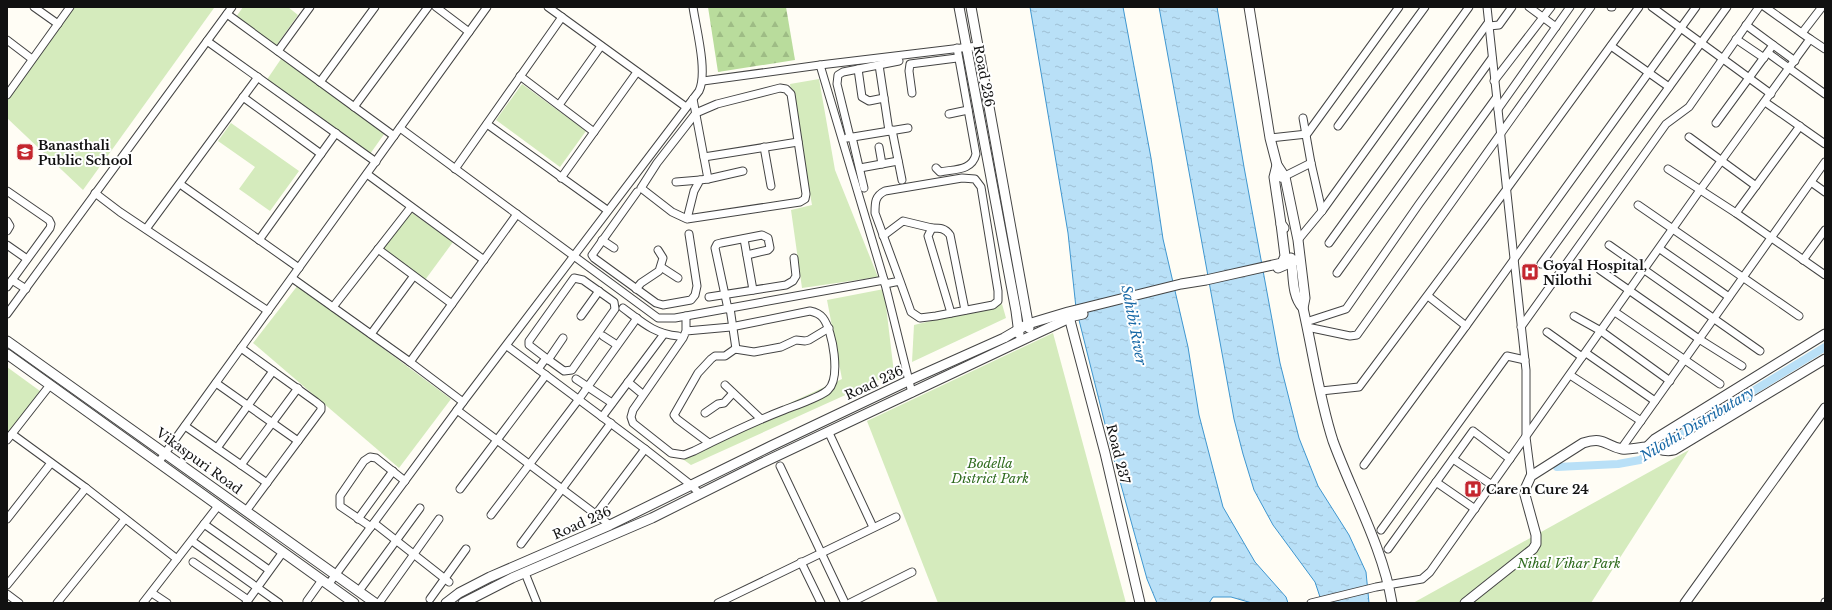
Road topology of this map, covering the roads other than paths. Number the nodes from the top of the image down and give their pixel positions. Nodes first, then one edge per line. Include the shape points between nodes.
1 (34, 7) edge
2 (70, 7) edge
3 (232, 7) edge
4 (310, 7) edge
5 (375, 7) edge
6 (428, 7) edge
7 (436, 7) edge
8 (487, 7) edge
9 (548, 7) edge
10 (693, 7) edge
11 (959, 7) edge
12 (971, 7) edge
13 (1249, 7) edge
14 (1399, 7) edge
15 (1425, 7) edge
16 (1469, 7) edge
17 (1487, 7) edge
18 (1512, 7) edge
19 (1529, 7) edge
20 (1551, 7) edge
21 (1570, 7) edge
22 (1592, 7) edge
23 (1639, 7) edge
24 (1652, 7) edge
25 (1696, 7) edge
26 (1727, 7) edge
27 (1759, 7) edge
28 (1765, 7) edge
29 (1820, 8) edge
30 (227, 14) junction
31 (562, 17) junction
32 (1543, 18) junction
33 (58, 24) junction
34 (1488, 24) junction
35 (1746, 25) junction
36 (1556, 27) junction
37 (1681, 28) junction
38 (469, 32) junction
39 (1802, 33) junction
40 (1736, 39) junction
41 (1810, 39) junction
42 (7, 40) edge
43 (207, 41) junction
44 (1701, 43) junction
45 (1773, 45) junction
46 (601, 46) junction
47 (978, 46) junction
48 (1611, 46) junction
49 (1825, 49) edge
50 (278, 51) junction
51 (958, 52) junction
52 (1766, 56) junction
53 (1492, 58) junction
54 (1722, 58) junction
55 (32, 60) junction
56 (899, 61) dead end
57 (1795, 61) junction
58 (820, 64) junction
59 (879, 65) junction
60 (1789, 68) junction
61 (858, 69) junction
62 (637, 72) junction
63 (1649, 73) junction
64 (520, 76) junction
65 (258, 77) junction
66 (1749, 78) junction
67 (1494, 80) junction
68 (703, 81) junction
69 (320, 82) junction
70 (1669, 87) junction
71 (912, 93) dead end
72 (1771, 94) junction
73 (1825, 94) edge
74 (7, 95) edge
75 (243, 97) junction
76 (884, 98) junction
77 (1496, 98) junction
78 (693, 99) junction
79 (1765, 102) junction
80 (559, 105) junction
81 (354, 107) junction
82 (686, 108) junction
83 (1498, 109) junction
84 (968, 110) junction
85 (696, 114) junction
86 (949, 114) dead end
87 (1303, 118) dead end
88 (1716, 123) dead end
89 (487, 124) junction
90 (1338, 126) dead end
91 (1800, 126) junction
92 (400, 128) junction
93 (908, 128) dead end
94 (891, 130) junction
95 (594, 132) junction
96 (336, 133) junction
97 (1307, 134) junction
98 (1500, 135) junction
99 (394, 136) junction
100 (851, 137) junction
101 (1689, 137) dead end
102 (841, 138) junction
103 (1270, 138) junction
104 (798, 142) junction
105 (1825, 144) edge
106 (764, 147) junction
107 (879, 147) dead end
108 (321, 154) junction
109 (704, 157) junction
110 (898, 161) junction
111 (1722, 161) junction
112 (376, 162) junction
113 (1825, 162) edge
114 (1311, 163) junction
115 (882, 164) junction
116 (1277, 165) junction
117 (860, 168) junction
118 (936, 168) dead end
119 (455, 169) junction
120 (1668, 169) dead end
121 (743, 171) dead end
122 (367, 174) junction
123 (1285, 177) junction
124 (561, 178) junction
125 (704, 179) junction
126 (630, 180) junction
127 (902, 180) dead end
128 (1274, 180) junction
129 (676, 182) dead end
130 (1811, 182) junction
131 (180, 184) junction
132 (771, 186) dead end
133 (1756, 186) junction
134 (864, 188) dead end
135 (1506, 190) junction
136 (1700, 190) junction
137 (7, 191) edge
138 (622, 191) junction
139 (1825, 192) edge
140 (95, 193) junction
141 (637, 193) junction
142 (1638, 205) dead end
143 (410, 207) junction
144 (607, 210) junction
145 (1322, 211) junction
146 (1736, 213) junction
147 (517, 214) junction
148 (687, 219) junction
149 (7, 221) edge
150 (1281, 224) junction
151 (932, 228) junction
152 (146, 229) junction
153 (1674, 229) junction
154 (1825, 230) edge
155 (7, 231) edge
156 (689, 234) dead end
157 (883, 236) junction
158 (744, 238) junction
159 (1771, 238) junction
160 (259, 240) junction
161 (602, 240) junction
162 (1298, 240) junction
163 (1329, 243) dead end
164 (7, 245) edge
165 (1609, 245) dead end
166 (614, 248) dead end
167 (378, 249) junction
168 (1660, 249) junction
169 (658, 250) dead end
170 (748, 255) junction
171 (574, 256) junction
172 (794, 258) dead end
173 (27, 259) junction
174 (484, 260) junction
175 (1514, 260) junction
176 (1803, 260) junction
177 (1295, 261) junction
178 (1541, 264) dead end
179 (1282, 265) junction
180 (661, 267) junction
181 (299, 268) junction
182 (1600, 270) dead end
183 (1644, 271) junction
184 (1337, 273) dead end
185 (1825, 275) edge
186 (413, 277) junction
187 (292, 278) junction
188 (678, 278) dead end
189 (1743, 278) junction
190 (12, 280) junction
191 (900, 281) junction
192 (885, 282) junction
193 (7, 287) edge
194 (26, 289) junction
195 (637, 290) junction
196 (753, 290) junction
197 (1630, 290) junction
198 (599, 291) junction
199 (725, 294) junction
200 (1428, 296) junction
201 (709, 297) dead end
202 (1730, 297) junction
203 (632, 299) junction
204 (452, 304) junction
205 (333, 307) junction
206 (623, 308) dead end
207 (729, 308) junction
208 (965, 310) junction
209 (268, 311) junction
210 (1615, 312) junction
211 (951, 313) junction
212 (7, 314) edge
213 (1071, 315) junction
214 (581, 316) dead end
215 (686, 316) junction
216 (1574, 316) dead end
217 (1799, 316) dead end
218 (637, 318) junction
219 (1714, 318) junction
220 (1028, 324) junction
221 (1307, 325) junction
222 (734, 326) junction
223 (1466, 326) junction
224 (1521, 327) junction
225 (829, 328) junction
226 (1018, 329) junction
227 (686, 331) junction
228 (1601, 331) junction
229 (1547, 332) dead end
230 (371, 334) junction
231 (664, 334) junction
232 (1825, 334) edge
233 (603, 336) dead end
234 (678, 336) dead end
235 (1031, 336) junction
236 (563, 338) dead end
237 (1699, 339) junction
238 (7, 341) edge
239 (1020, 342) junction
240 (507, 346) junction
241 (617, 346) junction
242 (241, 348) junction
243 (736, 349) junction
244 (1760, 351) dead end
245 (7, 354) edge
246 (1584, 355) junction
247 (547, 359) junction
248 (1825, 359) edge
249 (1525, 360) junction
250 (1684, 360) junction
251 (410, 362) junction
252 (1742, 366) dead end
253 (538, 369) junction
254 (274, 371) junction
255 (546, 375) junction
256 (1570, 375) junction
257 (576, 379) dead end
258 (910, 380) junction
259 (1670, 381) junction
260 (628, 382) junction
261 (216, 383) junction
262 (1720, 384) dead end
263 (50, 385) junction
264 (725, 385) dead end
265 (588, 387) junction
266 (298, 388) junction
267 (1321, 391) junction
268 (640, 392) dead end
269 (733, 393) junction
270 (912, 393) junction
271 (579, 399) junction
272 (1655, 401) junction
273 (463, 402) junction
274 (612, 403) junction
275 (248, 405) junction
276 (1825, 408) edge
277 (457, 410) junction
278 (705, 413) dead end
279 (602, 416) junction
280 (760, 420) junction
281 (1641, 421) junction
282 (272, 423) junction
283 (611, 423) junction
284 (185, 426) junction
285 (828, 433) junction
286 (12, 434) junction
287 (1526, 437) junction
288 (7, 440) edge
289 (497, 440) junction
290 (298, 441) junction
291 (709, 443) junction
292 (1650, 447) junction
293 (217, 448) junction
294 (645, 449) junction
295 (1621, 449) junction
296 (165, 453) junction
297 (677, 455) junction
298 (1453, 459) junction
299 (1510, 459) junction
300 (51, 463) junction
301 (158, 463) junction
302 (529, 464) junction
303 (241, 465) junction
304 (1364, 465) dead end
305 (780, 466) dead end
306 (668, 467) junction
307 (392, 471) junction
308 (1532, 476) junction
309 (405, 481) junction
310 (1436, 482) junction
311 (267, 483) junction
312 (691, 484) junction
313 (1492, 485) junction
314 (86, 488) junction
315 (460, 489) dead end
316 (562, 489) junction
317 (700, 494) junction
318 (218, 506) junction
319 (420, 508) dead end
320 (1475, 509) junction
321 (246, 511) junction
322 (596, 514) junction
323 (490, 515) dead end
324 (896, 517) dead end
325 (438, 518) dead end
326 (7, 519) edge
327 (125, 519) junction
328 (358, 519) junction
329 (204, 524) junction
330 (373, 525) junction
331 (610, 525) junction
332 (873, 527) junction
333 (1382, 530) dead end
334 (192, 540) junction
335 (396, 540) junction
336 (521, 544) dead end
337 (466, 549) dead end
338 (1388, 549) dead end
339 (283, 552) junction
340 (821, 553) junction
341 (414, 554) junction
342 (177, 559) junction
343 (193, 562) dead end
344 (801, 562) junction
345 (269, 570) junction
346 (912, 572) dead end
347 (525, 573) junction
348 (336, 575) junction
349 (447, 580) junction
350 (325, 582) junction
351 (7, 585) edge
352 (1389, 586) junction
353 (258, 587) junction
354 (359, 591) junction
355 (152, 593) junction
356 (7, 594) edge
357 (430, 599) dead end
358 (247, 602) edge
359 (307, 602) edge
360 (19, 603) edge
361 (57, 603) edge
362 (143, 603) edge
363 (167, 603) edge
364 (279, 603) edge
365 (354, 603) edge
366 (375, 603) edge
367 (379, 603) edge
368 (446, 603) edge
369 (463, 603) edge
370 (537, 603) edge
371 (718, 603) edge
372 (821, 603) edge
373 (845, 603) edge
374 (850, 603) edge
375 (1140, 603) edge
376 (1311, 603) edge
377 (1392, 603) edge
378 (1465, 603) edge
379 (1685, 603) edge

1 - 33 street
2 - 33 street
3 - 30 street
4 - 50 street
5 - 69 street
6 - 81 street
7 - 38 street
8 - 38 street
9 - 31 street
10 - 68 street
11 - 51 street, Road 236
12 - 47 street
13 - 103 street
14 - 97 street
15 - 90 street
16 - 145 street
17 - 34 street
18 - 34 street via 1499,25
19 - 32 street
20 - 32 street
21 - 36 street
22 - 98 street
23 - 48 street
24 - 37 street
25 - 37 street
26 - 44 street
27 - 35 street
28 - 39 street
29 - 39 street
30 - 43 street
30 - 50 street
31 - 46 street
31 - 64 street
32 - 36 street
32 - 67 street
33 - 55 street
34 - 53 street
34 - 163 street
35 - 40 street
35 - 45 street
36 - 83 street
37 - 44 street
37 - 63 street
38 - 92 street
39 - 41 street
40 - 52 street
40 - 54 street
41 - 49 street
41 - 57 street
42 - 55 street
43 - 65 street
43 - 140 street
44 - 54 street
44 - 70 street
45 - 52 street
45 - 57 street
46 - 62 street
46 - 80 street
47 - 51 street
47 - 220 street
48 - 63 street
48 - 135 street
50 - 69 street
51 - 58 street
51 - 71 street via 910,64
51 - 84 street
51 - 226 street, Road 236
52 - 60 street
52 - 66 street
53 - 67 street
53 - 184 street
54 - 66 street
54 - 224 street via 1689,107 1666,124
55 - 74 street
56 - 59 street
57 - 60 street
58 - 68 street
58 - 102 street
59 - 61 street
59 - 76 street
60 - 72 street
60 - 73 street
61 - 76 street via 862,97 869,101
61 - 100 street via 843,72 838,75 837,80
62 - 82 street
62 - 95 street
63 - 70 street
63 - 175 street
64 - 80 street
64 - 89 street
65 - 75 street
65 - 96 street
66 - 72 street
66 - 88 street
67 - 77 street
68 - 78 street
69 - 81 street
70 - 178 street
72 - 79 street
75 - 108 street
75 - 131 street
76 - 94 street
77 - 83 street
77 - 221 street via 1346,309
78 - 82 street
78 - 85 street
79 - 91 street
79 - 111 street
80 - 95 street
81 - 99 street
82 - 126 street
83 - 98 street
84 - 86 street
84 - 118 street via 976,154 974,161 970,166 943,171
85 - 104 street via 716,104 780,88 786,89 791,94
85 - 109 street
85 - 141 street
87 - 97 street
89 - 119 street
89 - 124 street
91 - 105 street
91 - 133 street
92 - 99 street
92 - 119 street
93 - 94 street
94 - 100 street
94 - 110 street
95 - 124 street
96 - 108 street
96 - 112 street
97 - 103 street
97 - 114 street
98 - 135 street
98 - 221 street via 1357,335
99 - 112 street
100 - 102 street
100 - 117 street
101 - 111 street
102 - 192 street
103 - 116 street
104 - 106 street
104 - 148 street via 805,199 800,202
106 - 109 street
106 - 132 street
107 - 115 street
108 - 160 street
109 - 125 street
110 - 115 street
110 - 127 street
111 - 133 street
111 - 136 street
112 - 122 street
113 - 130 street
114 - 123 street
114 - 145 street
115 - 117 street
116 - 123 street
116 - 128 street
117 - 134 street
119 - 147 street
120 - 136 street
121 - 125 street
122 - 143 street
122 - 181 street
123 - 128 street
123 - 162 street
124 - 144 street
125 - 129 street
125 - 148 street via 694,191
126 - 138 street
126 - 141 street
128 - 150 street
130 - 139 street
130 - 159 street
131 - 152 street
131 - 160 street
133 - 146 street
135 - 175 street
135 - 200 street
136 - 146 street
136 - 153 street
137 - 173 street via 51,224
138 - 141 street
138 - 144 street
140 - 152 street
140 - 194 street
141 - 148 street
141 - 161 street
142 - 153 street
143 - 167 street
143 - 174 street
144 - 171 street
145 - 162 street
146 - 159 street
147 - 171 street
147 - 174 street
149 - 155 street via 10,226
150 - 177 street
150 - 179 street via 1285,256
151 - 157 street via 903,221
151 - 208 street via 946,230 950,235
151 - 211 street via 928,236
152 - 209 street
153 - 168 street
153 - 189 street
154 - 176 street
156 - 195 street via 697,286 691,300 663,305
157 - 191 street
157 - 208 street via 875,212 875,201 878,195 885,191 971,177 979,182 998,301
158 - 170 street
158 - 170 street via 768,238 768,250
158 - 199 street via 721,242 715,248
159 - 176 street
159 - 189 street
160 - 181 street
161 - 166 street
161 - 195 street via 592,256
162 - 177 street
164 - 173 street
165 - 183 street
167 - 186 street
167 - 205 street
168 - 183 street
168 - 202 street
169 - 180 street via 662,258
170 - 196 street
171 - 203 street
171 - 240 street
172 - 196 street via 796,276 793,281 786,285
173 - 190 street
174 - 204 street
175 - 223 street
175 - 224 street
176 - 185 street
177 - 179 street
177 - 221 street via 1305,298 1303,308
179 - 213 street
180 - 188 street
180 - 195 street via 660,271 641,283
181 - 187 street
182 - 197 street
183 - 197 street
183 - 219 street
186 - 204 street
186 - 230 street
187 - 205 street
187 - 209 street
189 - 202 street
189 - 217 street
190 - 193 street
190 - 194 street
191 - 192 street
191 - 211 street via 911,312 920,318
192 - 207 street
192 - 258 street
194 - 212 street
195 - 203 street
196 - 199 street
197 - 210 street
197 - 237 street
198 - 214 street
198 - 247 street via 614,302 616,309 572,370 564,371
198 - 247 street via 578,277 569,284 528,341 529,345
199 - 201 street
199 - 207 street
200 - 223 street
200 - 267 street via 1359,387
202 - 219 street
203 - 215 street via 658,318
204 - 251 street
205 - 230 street
206 - 218 street
207 - 215 street
207 - 222 street
208 - 211 street
209 - 242 street
210 - 228 street
210 - 250 street
213 - 220 street
213 - 235 street
213 - 375 street, Road 237
215 - 227 street
216 - 228 street
218 - 231 street
218 - 241 street
219 - 237 street
219 - 244 street
220 - 226 street
220 - 235 street
221 - 267 street
222 - 225 street via 810,311 822,316
222 - 227 street
222 - 243 street
223 - 304 street
224 - 249 street
225 - 243 street via 809,340 792,341 781,347 754,352
225 - 280 street via 836,365 831,387 827,392
226 - 239 street
226 - 258 street, Road 236 via 1004,338
227 - 297 street via 680,344 633,410 631,417 633,423
228 - 246 street
228 - 259 street
229 - 246 street
230 - 251 street
231 - 234 street
231 - 260 street
232 - 292 street via 1655,439
233 - 241 street
235 - 239 street
236 - 247 street
237 - 250 street
237 - 252 street
238 - 296 street, Vikaspuri Road
239 - 270 street
240 - 253 street
240 - 273 street
241 - 265 street
242 - 254 street
242 - 261 street
243 - 291 street via 725,356 715,356 698,373 674,416
245 - 263 street, Vikaspuri Road
246 - 256 street
246 - 272 street
247 - 253 street
248 - 292 street via 1674,450 1663,451
249 - 287 street
249 - 333 street via 1507,356
250 - 259 street
250 - 262 street
251 - 273 street
253 - 255 street
254 - 266 street
254 - 275 street
255 - 271 street
255 - 289 street
256 - 281 street
256 - 287 street
257 - 265 street
258 - 270 street
258 - 312 street, Road 236
259 - 272 street
260 - 268 street
260 - 274 street
261 - 275 street
261 - 284 street
263 - 286 street
263 - 301 street, Vikaspuri Road
264 - 269 street
265 - 271 street
265 - 274 street
266 - 282 street
266 - 290 street via 321,406 321,410
267 - 352 street via 1328,426
269 - 278 street via 724,403
269 - 280 street
270 - 285 street
271 - 279 street
271 - 302 street
272 - 281 street
273 - 277 street
274 - 279 street
275 - 282 street
275 - 293 street
276 - 379 street
277 - 289 street
277 - 309 street
279 - 283 street
280 - 291 street
281 - 295 street
282 - 290 street
282 - 303 street
283 - 294 street
283 - 316 street
284 - 293 street
284 - 296 street
285 - 317 street
285 - 332 street
286 - 288 street
286 - 300 street
287 - 299 street
287 - 308 street
289 - 302 street
289 - 315 street
290 - 311 street
291 - 297 street via 684,455
292 - 295 street
293 - 303 street
294 - 306 street
294 - 322 street
295 - 308 street via 1601,440 1583,442
296 - 301 street
296 - 321 street, Vikaspuri Road
297 - 306 street
298 - 299 street via 1473,431
298 - 310 street
298 - 313 street
299 - 313 street
300 - 314 street
300 - 326 street
301 - 318 street, Vikaspuri Road
302 - 316 street
302 - 323 street
303 - 311 street
305 - 340 street
306 - 312 street
307 - 309 street
307 - 328 street
307 - 328 street via 376,458 370,457 364,461 339,501 340,506
308 - 378 street via 1525,495 1536,544
309 - 330 street
310 - 320 street
310 - 338 street
311 - 321 street
312 - 317 street
312 - 331 street, Road 236
313 - 320 street
314 - 327 street
314 - 351 street
316 - 322 street
316 - 336 street
317 - 347 street via 652,518
318 - 329 street
318 - 339 street, Vikaspuri Road
319 - 335 street
320 - 352 street via 1430,572 1422,579
321 - 348 street, Vikaspuri Road
322 - 331 street
324 - 332 street
325 - 341 street
327 - 342 street
327 - 361 street
328 - 330 street
329 - 334 street
329 - 345 street
330 - 335 street
330 - 348 street
331 - 368 street, Road 236 via 490,577
332 - 340 street
334 - 342 street
334 - 353 street
335 - 341 street
335 - 354 street
337 - 349 street
339 - 345 street
339 - 350 street, Vikaspuri Road
340 - 344 street
340 - 373 street
341 - 349 street
341 - 367 street
342 - 355 street
343 - 358 street
344 - 371 street
344 - 372 street
345 - 353 street
346 - 374 street
347 - 369 street
347 - 370 street
348 - 350 street
348 - 354 street, Vikaspuri Road
349 - 357 street
350 - 359 street
350 - 365 street, Vikaspuri Road
352 - 376 street
352 - 377 street
353 - 358 street
353 - 364 street
354 - 366 street, Vikaspuri Road
355 - 362 street
355 - 363 street
356 - 360 street

